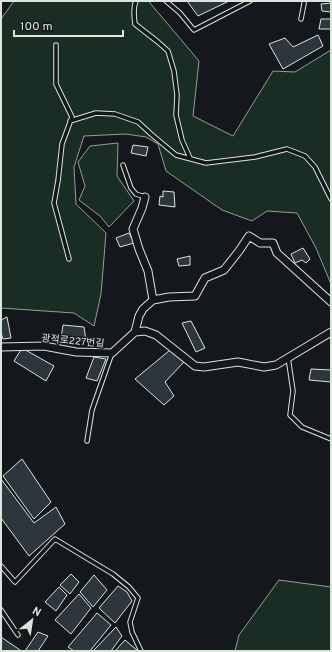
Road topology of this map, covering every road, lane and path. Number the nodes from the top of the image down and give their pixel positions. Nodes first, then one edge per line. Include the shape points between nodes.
1 (136, 1) edge
2 (166, 1) edge
3 (250, 1) edge
4 (304, 1) edge
5 (301, 19) dead end
6 (56, 45) dead end
7 (70, 121) junction
8 (190, 158) junction
9 (123, 165) dead end
10 (145, 197) joint
11 (331, 199) edge
12 (70, 259) dead end
13 (153, 300) junction
14 (331, 302) edge
15 (135, 332) junction
16 (331, 332) edge
17 (1, 346) edge
18 (112, 353) junction
19 (288, 357) junction
20 (331, 439) edge
21 (87, 441) dead end
22 (1, 566) edge
23 (1, 610) edge
24 (18, 635) dead end
25 (141, 651) edge

1 - 8 lane via 136,24 168,52 174,70 176,115 182,140
2 - 3 lane via 194,30
4 - 5 lane
6 - 7 lane via 56,84 72,116
7 - 8 lane via 96,113 116,114 138,122 176,155
7 - 12 lane via 62,144 54,204
8 - 11 lane via 206,163 255,157 287,149 305,156 315,167
9 - 10 lane via 131,188 136,194
10 - 13 street via 133,229 148,271
13 - 14 street via 195,296 205,278 224,270 249,236 260,243 273,243 277,253
13 - 15 street via 143,308
15 - 18 street, 광적로227번길
15 - 19 street via 144,331 156,335 195,366 238,362 264,367 276,365
16 - 19 street
17 - 18 street, 광적로227번길 via 44,346 76,352
18 - 21 lane via 92,410
19 - 20 lane via 293,391 290,415 302,427
22 - 25 lane via 15,582 56,539 129,586 138,598 130,622
23 - 24 lane

